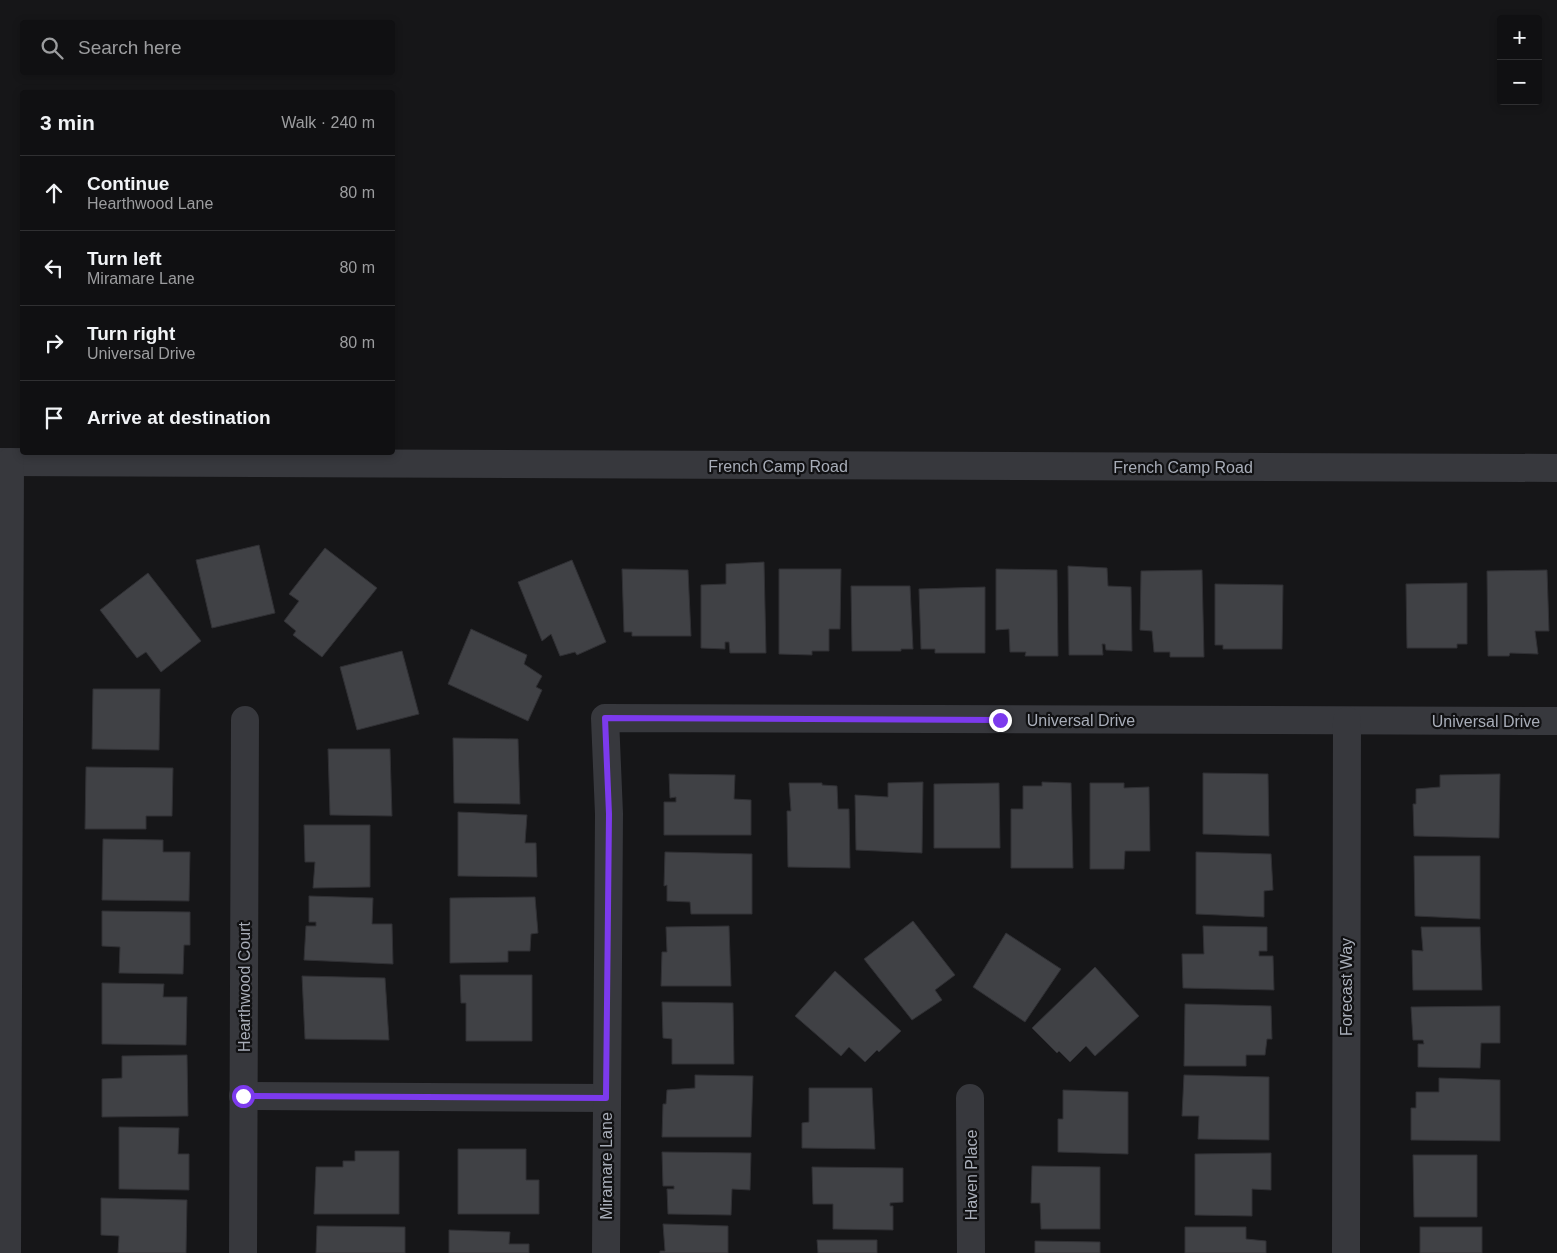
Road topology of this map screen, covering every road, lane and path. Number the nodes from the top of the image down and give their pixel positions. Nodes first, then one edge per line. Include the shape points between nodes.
1 (5, 462) edge
2 (1557, 468) edge
3 (605, 718) joint
4 (245, 720) dead end
5 (1347, 721) junction
6 (1557, 721) edge
7 (4, 1088) edge
8 (243, 1096) junction
9 (606, 1098) junction
10 (970, 1098) dead end
11 (7, 1253) edge
12 (242, 1253) edge
13 (606, 1253) edge
14 (971, 1253) edge
15 (1346, 1253) edge

1 - 2 street, French Camp Road
1 - 7 street
3 - 5 street, Universal Drive
3 - 9 street, Miramare Lane via 609,814
4 - 8 street, Hearthwood Court
5 - 6 street, Universal Drive
5 - 15 street, Forecast Way
7 - 11 street
8 - 9 street
8 - 12 street, Hearthwood Court
9 - 13 street, Miramare Lane
10 - 14 street, Haven Place

